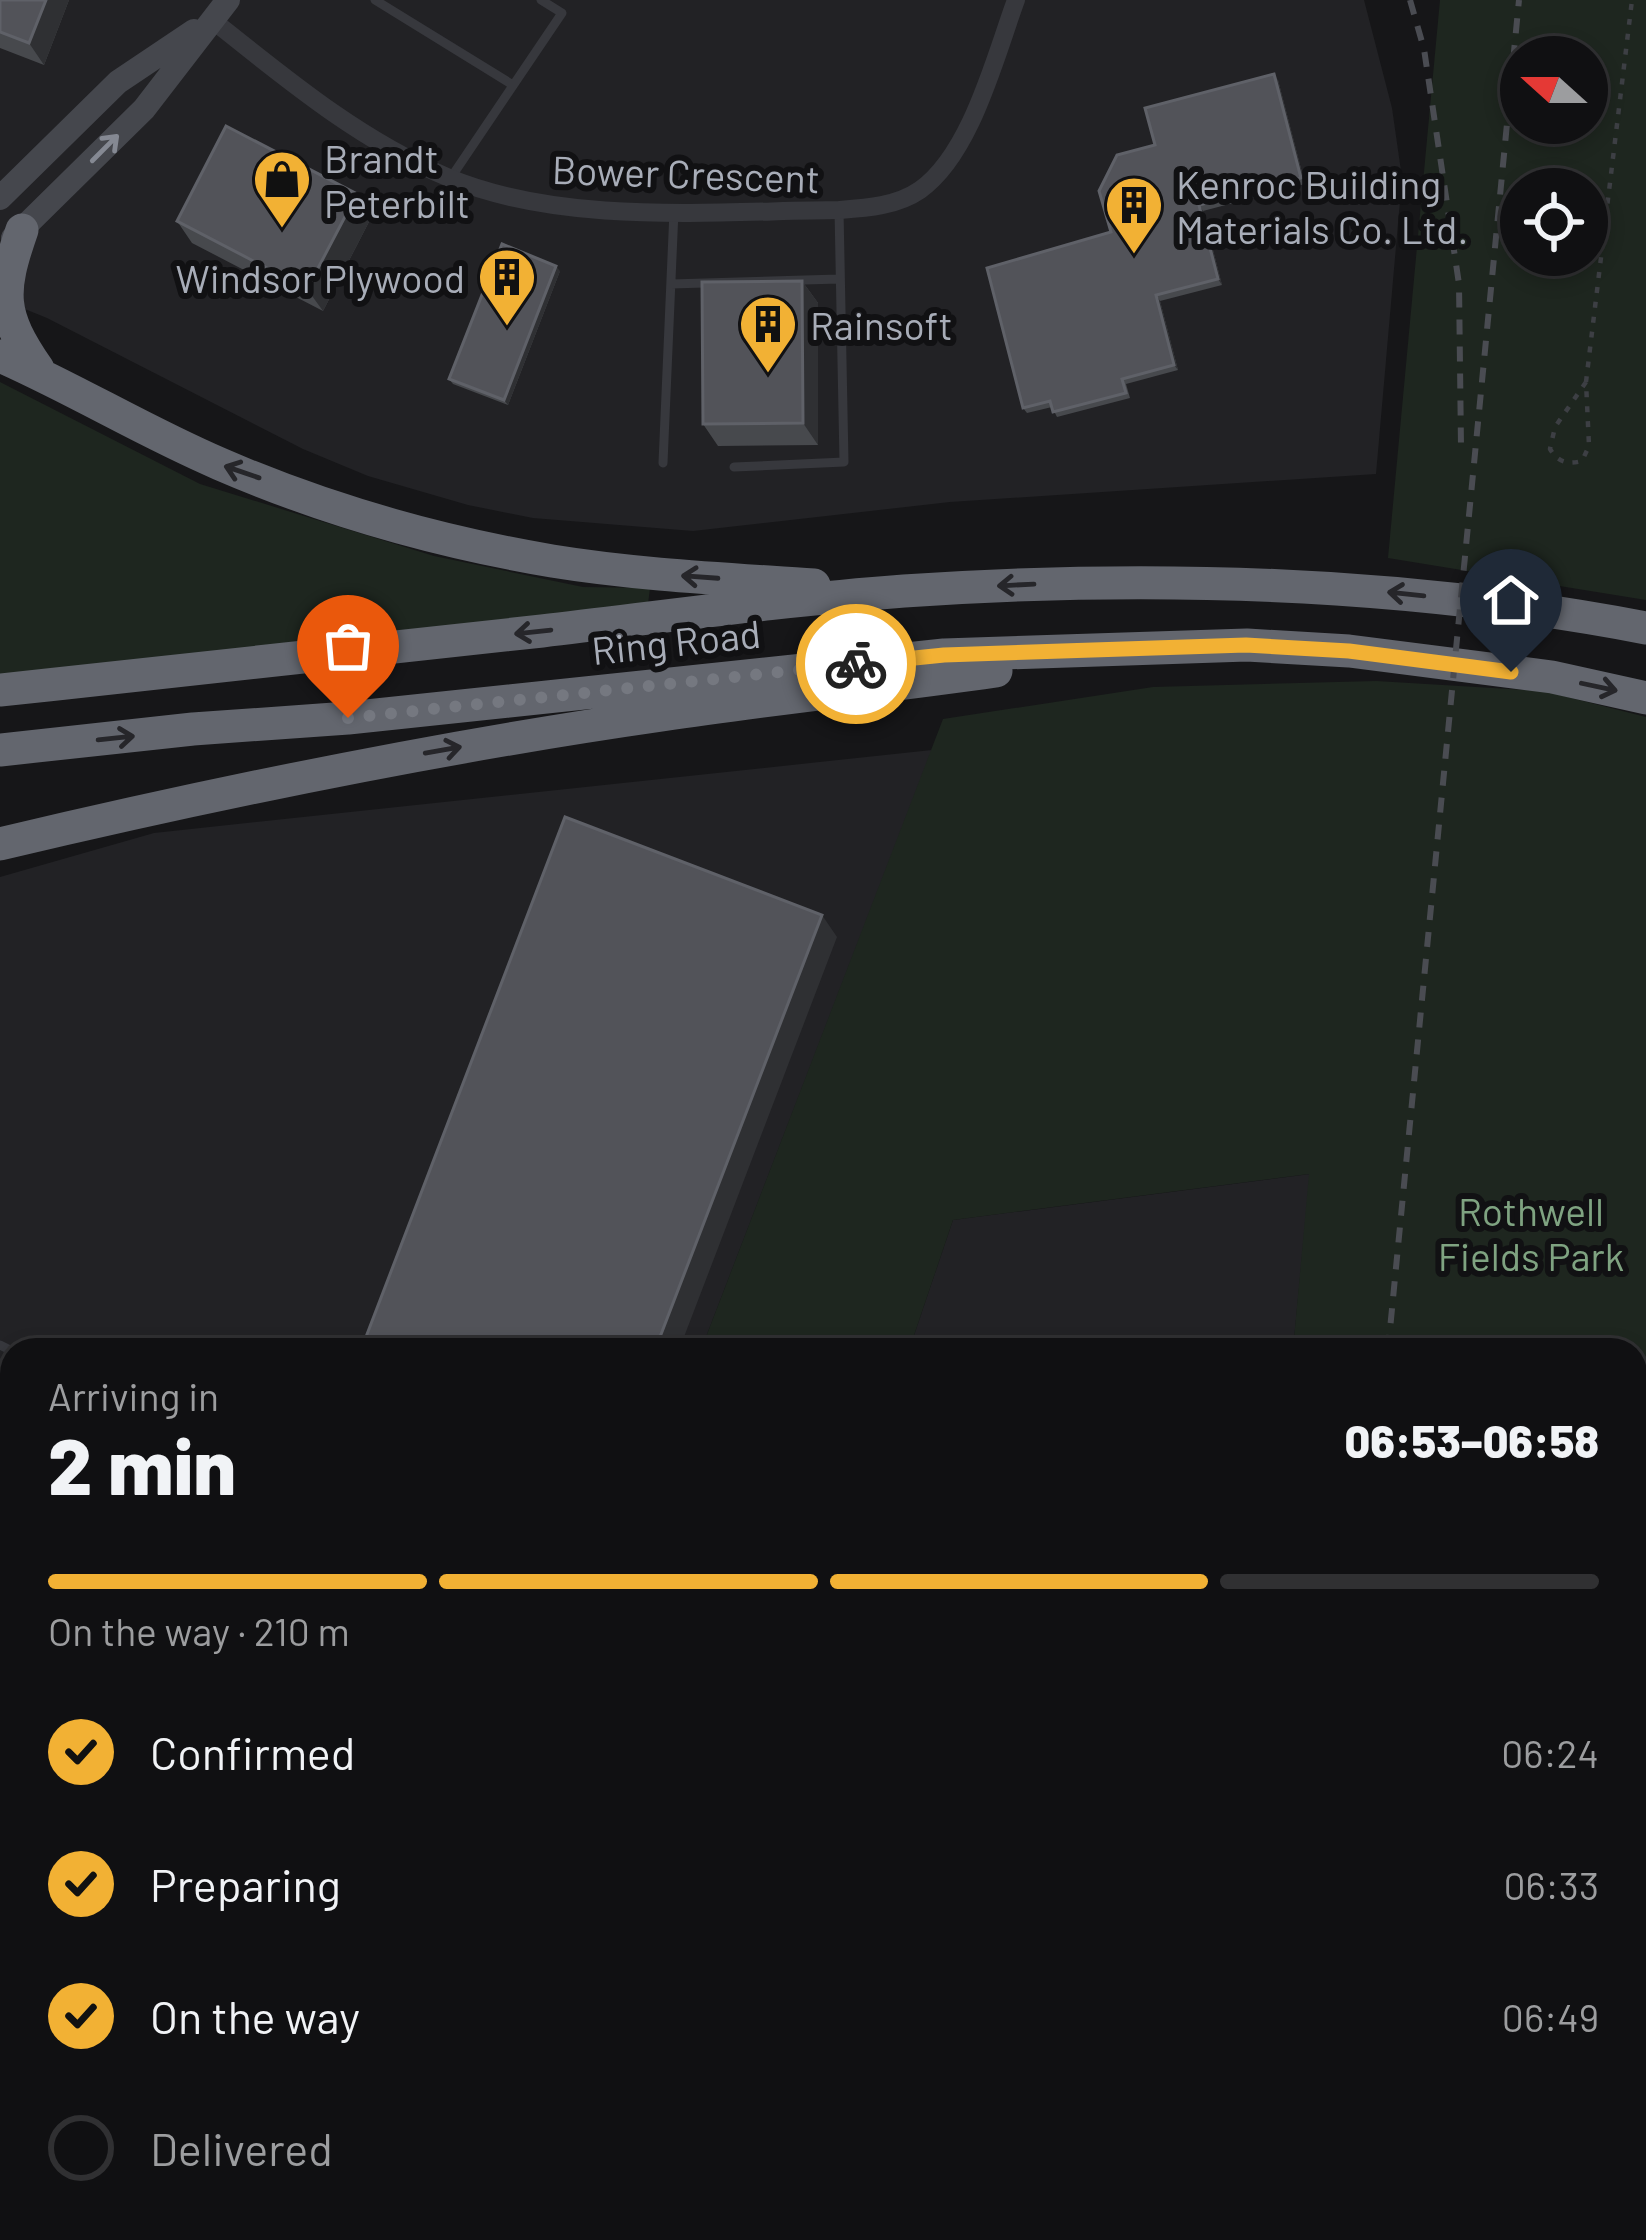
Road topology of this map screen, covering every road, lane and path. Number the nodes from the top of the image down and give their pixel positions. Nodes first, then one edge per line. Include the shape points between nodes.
1 (375, 0) edge
2 (541, 0) edge
3 (1016, 0) edge
4 (1632, 0) edge
5 (220, 10) edge
6 (513, 85) junction
7 (450, 178) junction
8 (0, 198) edge
9 (839, 210) junction
10 (674, 211) junction
11 (11, 240) edge
12 (839, 279) junction
13 (671, 284) junction
14 (0, 356) edge
15 (43, 375) junction
16 (1586, 382) junction
17 (663, 463) dead end
18 (734, 467) dead end
19 (900, 592) junction
20 (1646, 628) edge
21 (1147, 649) junction
22 (343, 653) junction
23 (0, 690) edge
24 (1646, 698) edge
25 (348, 718) junction
26 (0, 750) edge
27 (0, 844) edge

1 - 6 lane
2 - 6 lane via 562,13
3 - 9 street, Bower Crescent via 944,170 899,200
4 - 16 path
5 - 7 street, Bower Crescent via 313,100
5 - 8 main road via 118,82
11 -> 5 main road via 144,109
6 - 7 lane
7 - 10 street, Bower Crescent via 566,207
9 - 10 street, Bower Crescent
9 - 12 lane
10 - 13 lane
11 - 15 highway via 5,311
12 - 13 lane
12 - 18 lane via 844,462
13 - 17 lane
14 - 15 highway
19 -> 15 highway via 644,572 464,543 222,465
16 - 16 path via 1555,427 1550,449 1569,464 1582,461 1588,446
20 -> 19 highway, Ring Road via 1447,599 1233,583
19 -> 22 highway, Ring Road
21 -> 24 highway, Ring Road via 1349,651 1552,677
21 - 25 highway, Ring Road via 944,655
27 -> 21 highway via 431,752
22 - 23 highway, Ring Road
22 - 25 lane
26 -> 25 highway, Ring Road

